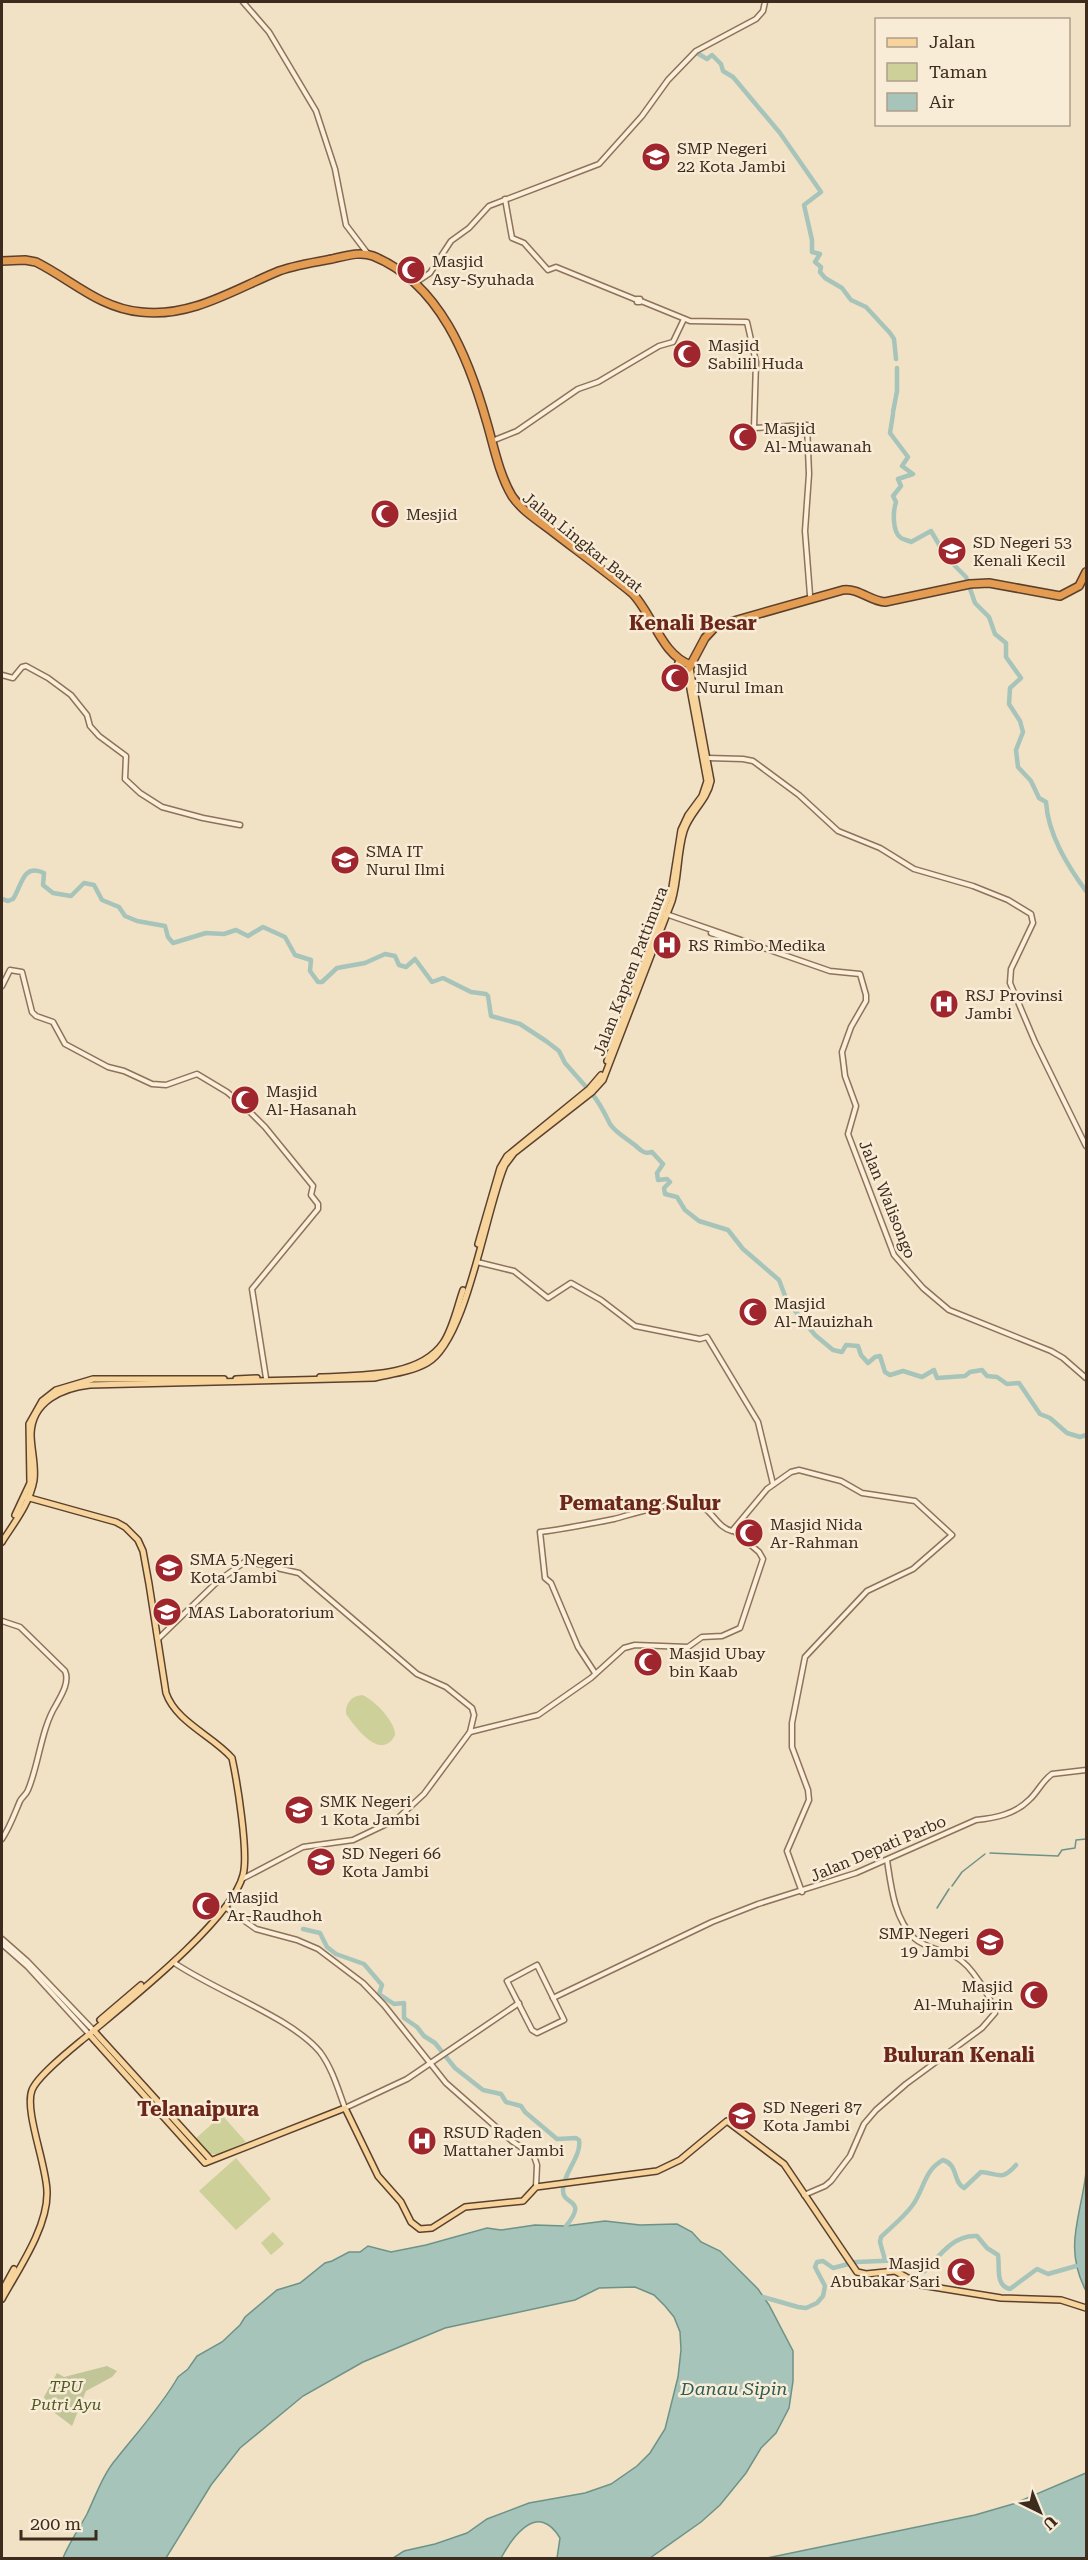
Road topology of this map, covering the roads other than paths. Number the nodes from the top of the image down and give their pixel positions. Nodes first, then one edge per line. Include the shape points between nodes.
1 (243, 2) edge
2 (765, 2) edge
3 (505, 199) junction
4 (369, 255) junction
5 (2, 261) edge
6 (413, 283) junction
7 (684, 319) junction
8 (488, 433) junction
9 (1086, 572) edge
10 (810, 595) junction
11 (901, 598) junction
12 (755, 613) junction
13 (691, 656) junction
14 (678, 660) junction
15 (689, 666) junction
16 (2, 675) edge
17 (689, 687) junction
18 (701, 732) junction
19 (708, 758) junction
20 (240, 825) dead end
21 (666, 915) junction
22 (2, 986) edge
23 (616, 1043) junction
24 (1086, 1146) edge
25 (485, 1229) junction
26 (477, 1262) junction
27 (469, 1280) junction
28 (266, 1378) junction
29 (1086, 1378) edge
30 (295, 1379) junction
31 (161, 1381) junction
32 (773, 1484) junction
33 (26, 1498) junction
34 (734, 1531) junction
35 (2, 1536) edge
36 (2, 1542) edge
37 (148, 1584) junction
38 (2, 1621) edge
39 (158, 1639) junction
40 (595, 1673) junction
41 (470, 1732) junction
42 (205, 1736) junction
43 (1086, 1770) edge
44 (2, 1839) edge
45 (887, 1860) junction
46 (241, 1879) junction
47 (802, 1892) junction
48 (225, 1907) junction
49 (2, 1940) edge
50 (2, 1944) edge
51 (172, 1962) junction
52 (32, 1969) junction
53 (158, 1972) junction
54 (553, 1998) junction
55 (519, 2003) junction
56 (90, 2031) junction
57 (429, 2064) junction
58 (345, 2108) junction
59 (536, 2187) junction
60 (804, 2195) junction
61 (3, 2294) edge
62 (1086, 2308) edge

1 - 4 street via 269,32 316,111 335,169 346,225
2 - 3 street via 756,19 695,52 601,163
3 - 6 street via 489,206 451,241 430,273
3 - 7 street via 512,238 524,243 548,270 556,267
4 - 5 highway via 294,267 196,306 153,313 94,299 33,261
4 - 6 highway, Jalan Lingkar Barat
6 - 8 highway, Jalan Lingkar Barat via 436,306 468,362
7 - 8 street via 674,341 578,389 517,431
7 - 10 street via 747,322 756,362 754,428 807,425 805,531
8 - 14 highway, Jalan Lingkar Barat via 516,501 632,593
9 - 11 highway via 1079,586 1060,596 1001,584 968,585
10 - 11 highway via 850,586 876,598
10 - 12 highway
11 - 12 highway via 879,602 856,591 843,590
12 - 13 highway via 710,626
12 - 15 highway via 713,629
13 - 14 highway
13 - 15 highway
14 - 15 highway, Jalan Lingkar Barat
14 - 17 main road
15 - 17 main road, Jalan Kapten Pattimura
15 - 18 main road, Jalan Kapten Pattimura
16 - 20 street via 13,678 24,666 66,691 86,713 99,736 126,756 124,778 162,807
17 - 18 main road, Jalan Kapten Pattimura
18 - 19 main road, Jalan Kapten Pattimura
18 - 23 main road, Jalan Kapten Pattimura via 706,786 681,830 672,887
19 - 21 main road, Jalan Kapten Pattimura via 710,787 684,831 678,878
19 - 24 street via 753,761 838,831 877,846 914,869 976,887 1031,914 1033,923 1011,969 1010,983
21 - 23 main road, Jalan Kapten Pattimura
21 - 29 street, Jalan Walisongo via 835,975 860,975 866,999 842,1052 845,1076 856,1106 848,1134 894,1255 923,1288 951,1311 1063,1358
22 - 28 street via 10,970 24,974 36,1017 53,1022 65,1044 102,1064 152,1084 166,1085 200,1074 234,1097 261,1123 313,1186 311,1195 318,1209 252,1289
23 - 25 main road, Jalan Kapten Pattimura via 602,1077 507,1156 500,1168
25 - 26 main road
25 - 27 main road
26 - 27 main road
26 - 32 street via 514,1271 548,1298 571,1284 601,1300 635,1326 700,1339 707,1337 758,1422
27 - 30 main road via 447,1337 427,1362 374,1374
28 - 30 main road
28 - 31 main road
30 - 31 main road
31 - 33 main road via 84,1386 66,1389 50,1398 32,1425 34,1478
32 - 34 street
32 - 47 street via 799,1470 841,1481 862,1493 912,1500 952,1535 913,1569 867,1591 805,1657 792,1723 792,1747 809,1800 787,1851
33 - 35 main road
33 - 36 main road
33 - 37 main road via 116,1522 129,1530 140,1546
34 - 40 street via 763,1559 740,1628 722,1636 702,1637 688,1647 624,1648
34 - 40 street via 722,1527 695,1504 540,1532 544,1578 551,1583 578,1647
37 - 39 main road
37 - 42 main road via 164,1694 171,1707
38 - 44 street via 20,1627 67,1675 27,1791
39 - 41 street via 242,1563 254,1561 292,1570 417,1674 446,1687 472,1708
39 - 42 main road via 170,1702
40 - 41 street via 532,1718
41 - 46 street via 424,1794 397,1819 353,1840 303,1847
42 - 46 main road via 231,1756 244,1850
43 - 45 street, Jalan Depati Parbo via 1052,1774 1013,1812 976,1820
45 - 47 street, Jalan Depati Parbo
45 - 60 street via 894,1899 908,1930 917,1940 962,1961 983,1988 995,2013 982,2028 876,2110 864,2124 850,2157 831,2181
46 - 48 main road
46 - 53 main road via 205,1926
47 - 54 street, Jalan Depati Parbo via 736,1912
48 - 51 main road
48 - 57 street via 256,1929 306,1943 345,1968 375,1995
49 - 52 street
50 - 52 street
51 - 53 main road
51 - 58 street via 282,2024 317,2049
52 - 56 street
53 - 56 main road
54 - 55 street via 564,2020 537,2033
54 - 55 street via 537,1965 507,1981
55 - 57 street
56 - 58 main road via 207,2161
56 - 61 main road via 29,2088 28,2109 43,2205
57 - 58 street via 407,2079
57 - 59 street via 534,2156
58 - 59 main road via 372,2166 416,2228 432,2228 465,2207 524,2201
59 - 60 main road via 620,2178 666,2168 727,2121 780,2160
60 - 62 main road via 855,2269 863,2274 895,2271 921,2285 1000,2298 1061,2300

